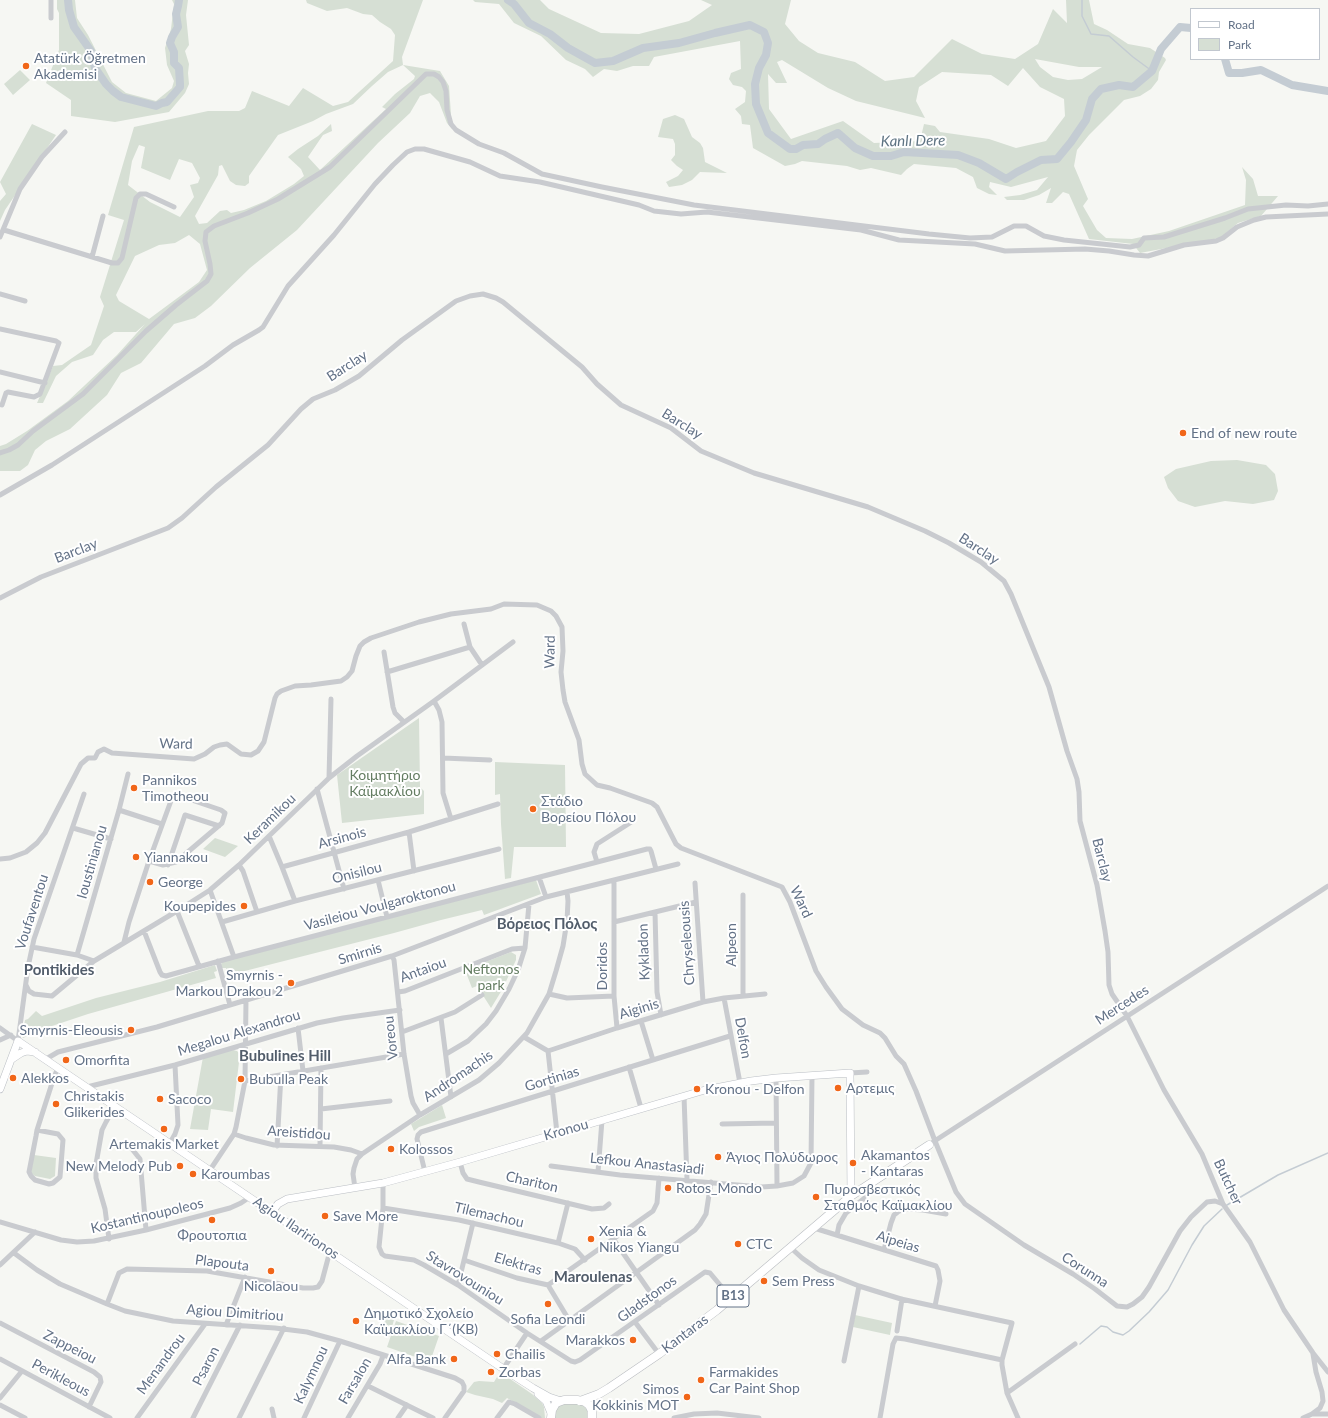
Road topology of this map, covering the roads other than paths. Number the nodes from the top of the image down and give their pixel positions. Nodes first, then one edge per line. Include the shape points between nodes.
1 (51, 0) edge
2 (51, 18) dead end
3 (65, 132) dead end
4 (1328, 204) edge
5 (174, 207) dead end
6 (1328, 214) edge
7 (103, 216) dead end
8 (4, 230) junction
9 (0, 237) edge
10 (92, 257) junction
11 (0, 294) edge
12 (25, 301) dead end
13 (0, 329) edge
14 (0, 372) edge
15 (45, 383) junction
16 (2, 405) dead end
17 (0, 453) edge
18 (0, 495) edge
19 (0, 598) edge
20 (464, 624) dead end
21 (513, 642) dead end
22 (470, 647) junction
23 (384, 652) dead end
24 (482, 665) junction
25 (387, 672) junction
26 (331, 698) dead end
27 (434, 701) junction
28 (404, 722) junction
29 (443, 758) junction
30 (490, 760) dead end
31 (128, 774) dead end
32 (329, 778) junction
33 (318, 789) junction
34 (84, 794) dead end
35 (498, 804) dead end
36 (119, 810) junction
37 (451, 819) junction
38 (633, 821) dead end
39 (162, 824) junction
40 (219, 826) junction
41 (73, 828) junction
42 (409, 832) junction
43 (269, 836) junction
44 (111, 839) junction
45 (499, 849) dead end
46 (334, 852) junction
47 (0, 859) edge
48 (149, 861) junction
49 (597, 862) junction
50 (678, 864) dead end
51 (168, 865) junction
52 (239, 865) junction
53 (282, 867) junction
54 (656, 869) junction
55 (414, 871) junction
56 (539, 877) junction
57 (378, 880) junction
58 (614, 880) junction
59 (695, 883) dead end
60 (1328, 886) edge
61 (344, 889) junction
62 (210, 890) junction
63 (567, 892) junction
64 (743, 895) dead end
65 (546, 897) junction
66 (295, 902) junction
67 (696, 902) junction
68 (528, 904) junction
69 (178, 911) junction
70 (257, 912) junction
71 (655, 912) junction
72 (387, 917) junction
73 (222, 922) junction
74 (614, 922) junction
75 (144, 931) junction
76 (124, 942) junction
77 (32, 947) junction
78 (525, 948) junction
79 (77, 955) junction
80 (234, 956) junction
81 (392, 956) junction
82 (94, 961) junction
83 (218, 961) junction
84 (199, 966) junction
85 (26, 985) junction
86 (398, 992) junction
87 (36, 994) junction
88 (550, 994) junction
89 (765, 994) dead end
90 (482, 995) dead end
91 (743, 995) junction
92 (614, 996) junction
93 (724, 998) junction
94 (246, 1000) junction
95 (24, 1001) junction
96 (704, 1002) junction
97 (230, 1005) junction
98 (400, 1010) junction
99 (661, 1015) junction
100 (1127, 1016) junction
101 (441, 1018) junction
102 (641, 1021) junction
103 (0, 1028) edge
104 (298, 1028) junction
105 (617, 1028) junction
106 (402, 1032) junction
107 (11, 1035) junction
108 (730, 1036) junction
109 (524, 1037) junction
110 (0, 1040) edge
111 (18, 1041) junction
112 (246, 1043) junction
113 (548, 1051) junction
114 (36, 1052) junction
115 (404, 1054) junction
116 (446, 1054) junction
117 (12, 1059) junction
118 (46, 1059) junction
119 (653, 1060) junction
120 (175, 1064) junction
121 (629, 1067) junction
122 (58, 1068) junction
123 (321, 1068) junction
124 (303, 1071) junction
125 (867, 1072) dead end
126 (850, 1073) junction
127 (281, 1075) junction
128 (812, 1075) junction
129 (776, 1078) junction
130 (245, 1081) junction
131 (740, 1083) junction
132 (87, 1087) junction
133 (0, 1089) edge
134 (552, 1091) junction
135 (684, 1096) junction
136 (451, 1097) junction
137 (390, 1101) dead end
138 (115, 1106) junction
139 (642, 1108) junction
140 (321, 1109) junction
141 (420, 1115) junction
142 (602, 1120) junction
143 (776, 1122) junction
144 (722, 1124) dead end
145 (37, 1130) junction
146 (557, 1133) junction
147 (234, 1134) junction
148 (170, 1143) junction
149 (932, 1143) junction
150 (276, 1146) junction
151 (320, 1146) junction
152 (132, 1149) dead end
153 (362, 1154) junction
154 (460, 1162) junction
155 (551, 1166) dead end
156 (210, 1170) junction
157 (425, 1172) junction
158 (598, 1172) junction
159 (659, 1178) junction
160 (687, 1180) junction
161 (711, 1182) junction
162 (383, 1183) junction
163 (777, 1186) junction
164 (355, 1188) junction
165 (851, 1196) junction
166 (866, 1196) dead end
167 (250, 1197) junction
168 (568, 1203) junction
169 (609, 1204) dead end
170 (1223, 1204) junction
171 (383, 1208) junction
172 (272, 1212) junction
173 (946, 1214) dead end
174 (0, 1222) edge
175 (473, 1223) junction
176 (814, 1228) junction
177 (146, 1230) junction
178 (34, 1232) junction
179 (837, 1235) junction
180 (109, 1239) junction
181 (614, 1240) junction
182 (558, 1243) junction
183 (791, 1248) junction
184 (884, 1250) junction
185 (330, 1251) junction
186 (14, 1253) junction
187 (464, 1260) junction
188 (585, 1260) junction
189 (0, 1265) edge
190 (636, 1273) junction
191 (245, 1277) junction
192 (458, 1285) junction
193 (548, 1285) junction
194 (859, 1286) junction
195 (731, 1298) junction
196 (902, 1299) junction
197 (107, 1304) junction
198 (659, 1305) junction
199 (935, 1306) junction
200 (569, 1320) junction
201 (635, 1322) junction
202 (0, 1323) edge
203 (205, 1324) junction
204 (226, 1324) junction
205 (240, 1325) junction
206 (284, 1328) junction
207 (897, 1331) dead end
208 (527, 1333) junction
209 (340, 1341) junction
210 (541, 1341) junction
211 (1075, 1344) dead end
212 (1313, 1353) junction
213 (659, 1354) junction
214 (383, 1356) junction
215 (0, 1359) edge
216 (1002, 1360) junction
217 (571, 1361) joint
218 (844, 1361) dead end
219 (503, 1369) junction
220 (22, 1370) junction
221 (1328, 1372) edge
222 (368, 1386) junction
223 (533, 1388) junction
224 (609, 1388) junction
225 (1007, 1393) junction
226 (0, 1398) edge
227 (561, 1401) junction
228 (580, 1401) junction
229 (0, 1405) edge
230 (407, 1405) junction
231 (89, 1407) junction
232 (272, 1409) dead end
233 (1312, 1414) junction
234 (1328, 1414) edge
235 (551, 1416) edge
236 (592, 1416) edge
237 (1016, 1417) edge
238 (25, 1418) edge
239 (110, 1418) edge
240 (137, 1418) edge
241 (193, 1418) edge
242 (239, 1418) edge
243 (274, 1418) edge
244 (304, 1418) edge
245 (348, 1418) edge
246 (398, 1418) edge
247 (433, 1418) edge
248 (445, 1418) edge
249 (497, 1418) edge
250 (539, 1418) edge
251 (674, 1418) edge
252 (759, 1418) edge
253 (880, 1418) edge
254 (1303, 1418) edge

1 - 2 street
3 - 8 street via 42,157 20,189
4 - 17 street via 1248,209 1164,237 1144,238 1140,246 1130,247 1044,236 1026,226 1014,226 992,237 970,238 694,205 542,174 504,153 479,144 451,124 443,82 434,74 426,74 330,167 278,199 214,226 206,232 205,241 211,274 207,281 152,326 83,394 18,444
5 - 10 street via 146,194 140,194 136,198 122,258 118,263 112,263
6 - 18 street via 1266,217 1237,227 1216,241 1184,245 1148,256 1109,250 1005,250 970,244 899,240 861,230 707,212 681,214 654,210 540,182 500,176 470,162 424,149 415,149 407,152 393,164 375,184 288,286 260,330 233,345 205,366 52,465
7 - 10 street
8 - 9 street
8 - 10 street
11 - 12 street
13 - 15 street via 59,344
14 - 15 street
15 - 16 street via 37,396 6,393
19 - 100 street, Barclay via 41,577 168,528 268,445 313,399 359,376 402,340 456,301 483,294 496,298 582,367 597,384 621,404 671,428 702,451 754,472 868,507 925,530 981,562 1004,581 1049,687 1066,751 1077,779 1080,821 1105,931 1109,984 1112,994
20 - 22 street
21 - 24 street, Keramikou
22 - 24 street
22 - 25 street
23 - 25 street
24 - 27 street, Keramikou
25 - 28 street via 394,710
26 - 32 street
27 - 28 street, Keramikou
27 - 29 street via 441,718
28 - 32 street, Keramikou
29 - 30 street
29 - 37 street via 443,793
31 - 36 street, Ioustinianou
32 - 33 street, Keramikou
33 - 43 street, Keramikou
33 - 46 street
34 - 41 street, Voufaventou
35 - 37 street, Arsinois
36 - 39 street
36 - 44 street, Ioustinianou
37 - 42 street, Arsinois
38 - 49 street via 597,844 594,852
39 - 40 street via 175,795 223,811 225,813
39 - 48 street
40 - 51 street via 179,861
40 - 51 street via 185,816
41 - 44 street
41 - 77 street, Voufaventou
42 - 46 street, Arsinois
42 - 55 street
43 - 52 street, Keramikou
43 - 53 street
44 - 79 street, Ioustinianou
45 - 55 street, Onisilou
46 - 53 street, Arsinois
46 - 61 street
47 - 149 street, Ward via 26,852 37,843 45,833 81,764 88,758 95,758 98,752 104,749 112,753 194,759 214,747 227,744 241,754 251,755 258,751 264,742 275,698 281,690 341,681 352,671 360,646 371,638 451,614 490,609 504,604 537,605 551,611 562,627 563,690 585,774 597,785 652,803 657,807 676,844 681,848 782,887 816,970 842,1008 863,1025 880,1033 904,1064 928,1122
48 - 51 street
48 - 76 street via 128,922
49 - 54 street, Vasileiou Voulgaroktonou via 650,849
49 - 56 street, Vasileiou Voulgaroktonou
50 - 54 street, Smirnis
52 - 62 street, Keramikou
52 - 70 street
53 - 66 street
54 - 58 street, Smirnis
55 - 57 street, Onisilou
56 - 65 street
56 - 72 street, Vasileiou Voulgaroktonou
57 - 61 street, Onisilou
57 - 72 street
58 - 63 street, Smirnis
58 - 74 street, Doridos
59 - 67 street, Chryseleousis
60 - 100 street, Mercedes
61 - 66 street, Onisilou
62 - 69 street, Keramikou
62 - 73 street
63 - 65 street, Smirnis
63 - 88 street, Andromachis via 567,921 563,946
64 - 91 street, Alpeon
65 - 68 street, Smirnis
66 - 70 street, Onisilou
67 - 71 street
67 - 96 street, Chryseleousis
68 - 78 street
68 - 81 street, Smirnis
69 - 75 street, Keramikou
69 - 84 street
70 - 73 street, Onisilou
71 - 74 street
71 - 99 street, Kykladon via 657,992
72 - 80 street, Vasileiou Voulgaroktonou
73 - 80 street
74 - 92 street, Doridos
75 - 76 street, Keramikou
75 - 84 street, Vasileiou Voulgaroktonou via 162,975 168,976
76 - 82 street, Keramikou
77 - 79 street
77 - 85 street, Voufaventou
78 - 86 street, Antaiou via 512,949
78 - 116 street via 512,983 496,1011 468,1041
79 - 82 street
80 - 83 street, Vasileiou Voulgaroktonou
81 - 86 street, Voreou
81 - 94 street, Smirnis
82 - 87 street, Keramikou via 52,996
83 - 84 street, Vasileiou Voulgaroktonou
83 - 97 street
85 - 87 street
85 - 95 street, Voufaventou
86 - 98 street, Voreou
87 - 95 street, Keramikou
88 - 92 street via 567,998
88 - 109 street, Andromachis
89 - 91 street, Aiginis
90 - 101 street
91 - 93 street, Aiginis
92 - 105 street, Doridos
93 - 96 street, Aiginis
93 - 108 street, Delfon
94 - 97 street, Smirnis
94 - 112 street
95 - 111 street, Voufaventou
96 - 99 street, Aiginis
97 - 118 street, Smirnis via 58,1052
98 - 104 street, Megalou Alexandrou via 343,1018
98 - 106 street, Voreou
99 - 102 street, Aiginis
100 - 149 street, Mercedes
100 - 170 street, Butcher via 1164,1090 1202,1154
101 - 106 street
101 - 116 street
102 - 105 street, Aiginis
102 - 119 street
103 - 107 street, Agiou Ilaririonos
104 - 112 street, Megalou Alexandrou
104 - 124 street
105 - 113 street, Aiginis
106 - 115 street, Voreou
107 - 110 street
107 - 111 street, Agiou Ilaririonos
108 - 119 street, Gortinias
108 - 131 street, Delfon
109 - 113 street
109 - 136 street, Andromachis via 490,1071
111 - 114 street, Agiou Ilaririonos
111 - 117 street
112 - 120 street, Megalou Alexandrou
112 - 130 street
113 - 134 street
114 - 117 street via 27,1051
114 - 118 street, Agiou Ilaririonos
115 - 123 street
115 - 141 street, Voreou via 411,1096
116 - 136 street
117 - 133 street
118 - 122 street, Agiou Ilaririonos
119 - 121 street, Gortinias
120 - 132 street, Megalou Alexandrou
120 - 148 street via 177,1128
121 - 134 street, Gortinias
121 - 139 street
122 - 132 street, Agiou Ilaririonos
122 - 145 street
123 - 124 street
123 - 140 street
124 - 127 street
125 - 126 street, Kronou
126 - 128 street, Kronou
126 - 165 street
127 - 130 street
127 - 150 street
128 - 129 street, Kronou
128 - 163 street, Lefkou Anastasiadi via 811,1163 799,1180
129 - 131 street, Kronou
129 - 143 street
130 - 147 street
131 - 135 street, Kronou
132 - 138 street, Agiou Ilaririonos
134 - 146 street
134 - 157 street, Gortinias via 421,1132 417,1139
135 - 139 street, Kronou
135 - 160 street
136 - 141 street, Andromachis
137 - 140 street
138 - 148 street, Agiou Ilaririonos
138 - 180 street via 102,1130 96,1164 96,1178 106,1214
139 - 142 street, Kronou
140 - 151 street
141 - 153 street, Andromachis
142 - 146 street, Kronou
142 - 158 street
143 - 144 street
143 - 163 street
145 - 145 street via 58,1134 63,1140 60,1177 53,1183 37,1181 30,1174
146 - 154 street, Kronou
147 - 150 street, Areistidou
147 - 156 street
148 - 156 street, Agiou Ilaririonos
149 - 165 main road, Kantaras / B13
149 - 170 street, Corunna via 956,1192 965,1204 1024,1245 1073,1274 1117,1306 1133,1304 1142,1297 1180,1231 1199,1208 1207,1202
150 - 151 street, Areistidou
151 - 153 street, Areistidou via 346,1148
152 - 177 street via 140,1159
153 - 164 street via 354,1168
154 - 157 street, Kronou
154 - 168 street, Chariton via 466,1179
155 - 158 street, Lefkou Anastasiadi
156 - 167 street, Agiou Ilaririonos
157 - 162 street, Kronou
158 - 159 street, Lefkou Anastasiadi
159 - 160 street, Lefkou Anastasiadi
159 - 181 street, Elektras via 655,1209
160 - 161 street, Lefkou Anastasiadi
161 - 163 street, Lefkou Anastasiadi
161 - 190 street via 708,1207 700,1224
162 - 164 street, Kronou
162 - 171 street, Stavrovouniou
164 - 172 street, Kronou via 287,1199 278,1204
165 - 176 main road, Kantaras / B13
166 - 179 street via 846,1213
167 - 172 street, Agiou Ilaririonos
167 - 177 street, Kostantinoupoleos via 234,1207
168 - 169 street, Chariton via 592,1209 604,1208
168 - 182 street
170 - 212 street, Butcher via 1250,1242 1284,1310
171 - 175 street, Tilemachou
171 - 192 street, Stavrovouniou via 380,1252 386,1256 417,1262
172 - 185 street, Agiou Ilaririonos
173 - 184 street via 923,1210 899,1211 894,1215
174 - 178 street, Kostantinoupoleos
175 - 182 street, Tilemachou
175 - 187 street
176 - 179 street, Aipeias
176 - 183 main road, Kantaras / B13
177 - 180 street, Kostantinoupoleos
178 - 180 street, Kostantinoupoleos via 77,1242
178 - 186 street
179 - 184 street, Aipeias
181 - 188 street, Elektras
181 - 190 street
182 - 188 street, Tilemachou via 575,1249
183 - 194 street via 819,1270
183 - 195 main road, Kantaras / B13
184 - 199 street, Aipeias via 936,1266 940,1281
185 - 191 street, Plapouta via 322,1281 316,1288
185 - 219 street, Agiou Ilaririonos
186 - 189 street
186 - 197 street, Agiou Dimitriou via 48,1277
187 - 192 street
187 - 193 street, Elektras via 517,1278
188 - 193 street, Elektras
190 - 198 street
190 - 200 street
191 - 197 street, Plapouta via 196,1270 125,1269 120,1271
191 - 204 street
192 - 208 street, Stavrovouniou
193 - 200 street
194 - 196 street
194 - 218 street
195 - 198 street, Gladstonos via 710,1273 706,1272
195 - 213 main road, Kantaras / B13
196 - 199 street
196 - 207 street
197 - 203 street, Agiou Dimitriou via 160,1319
198 - 201 street, Gladstonos
199 - 216 street via 1012,1323
200 - 210 street
201 - 213 street
201 - 217 street, Gladstonos via 580,1360
202 - 231 street, Zappeiou via 100,1377 101,1382
203 - 204 street, Agiou Dimitriou
203 - 240 street, Menandrou
204 - 205 street, Agiou Dimitriou
205 - 206 street, Agiou Dimitriou
205 - 241 street, Psaron
206 - 209 street, Agiou Dimitriou
206 - 242 street
208 - 210 street, Stavrovouniou
208 - 219 street
209 - 214 street, Agiou Dimitriou
209 - 244 street, Kalymnou
210 - 217 street, Stavrovouniou
211 - 225 street
212 - 221 street, Butcher
212 - 233 street via 1323,1401 1320,1408
213 - 224 main road, Kantaras / B13
214 - 222 street, Farsalon
214 - 248 street, Agiou Dimitriou via 462,1382 463,1394
215 - 220 street, Perikleous
216 - 225 street
216 - 253 street via 896,1338
219 - 223 street, Agiou Ilaririonos
220 - 226 street
220 - 231 street, Perikleous
222 - 230 street
222 - 245 street, Farsalon
223 - 227 street, Agiou Ilaririonos
223 - 235 street, Agiou Ilaririonos via 546,1401
224 - 228 main road, Kantaras / B13
224 - 236 main road, Kantaras / B13 via 597,1400
225 - 237 street
227 - 228 main road, B13
227 - 235 main road via 554,1404
228 - 236 main road, B13 via 587,1403
229 - 238 street
230 - 246 street
230 - 247 street
231 - 239 street, Perikleous
232 - 243 street
233 - 234 street
233 - 254 street
249 - 250 street via 511,1402
251 - 252 street via 717,1413

